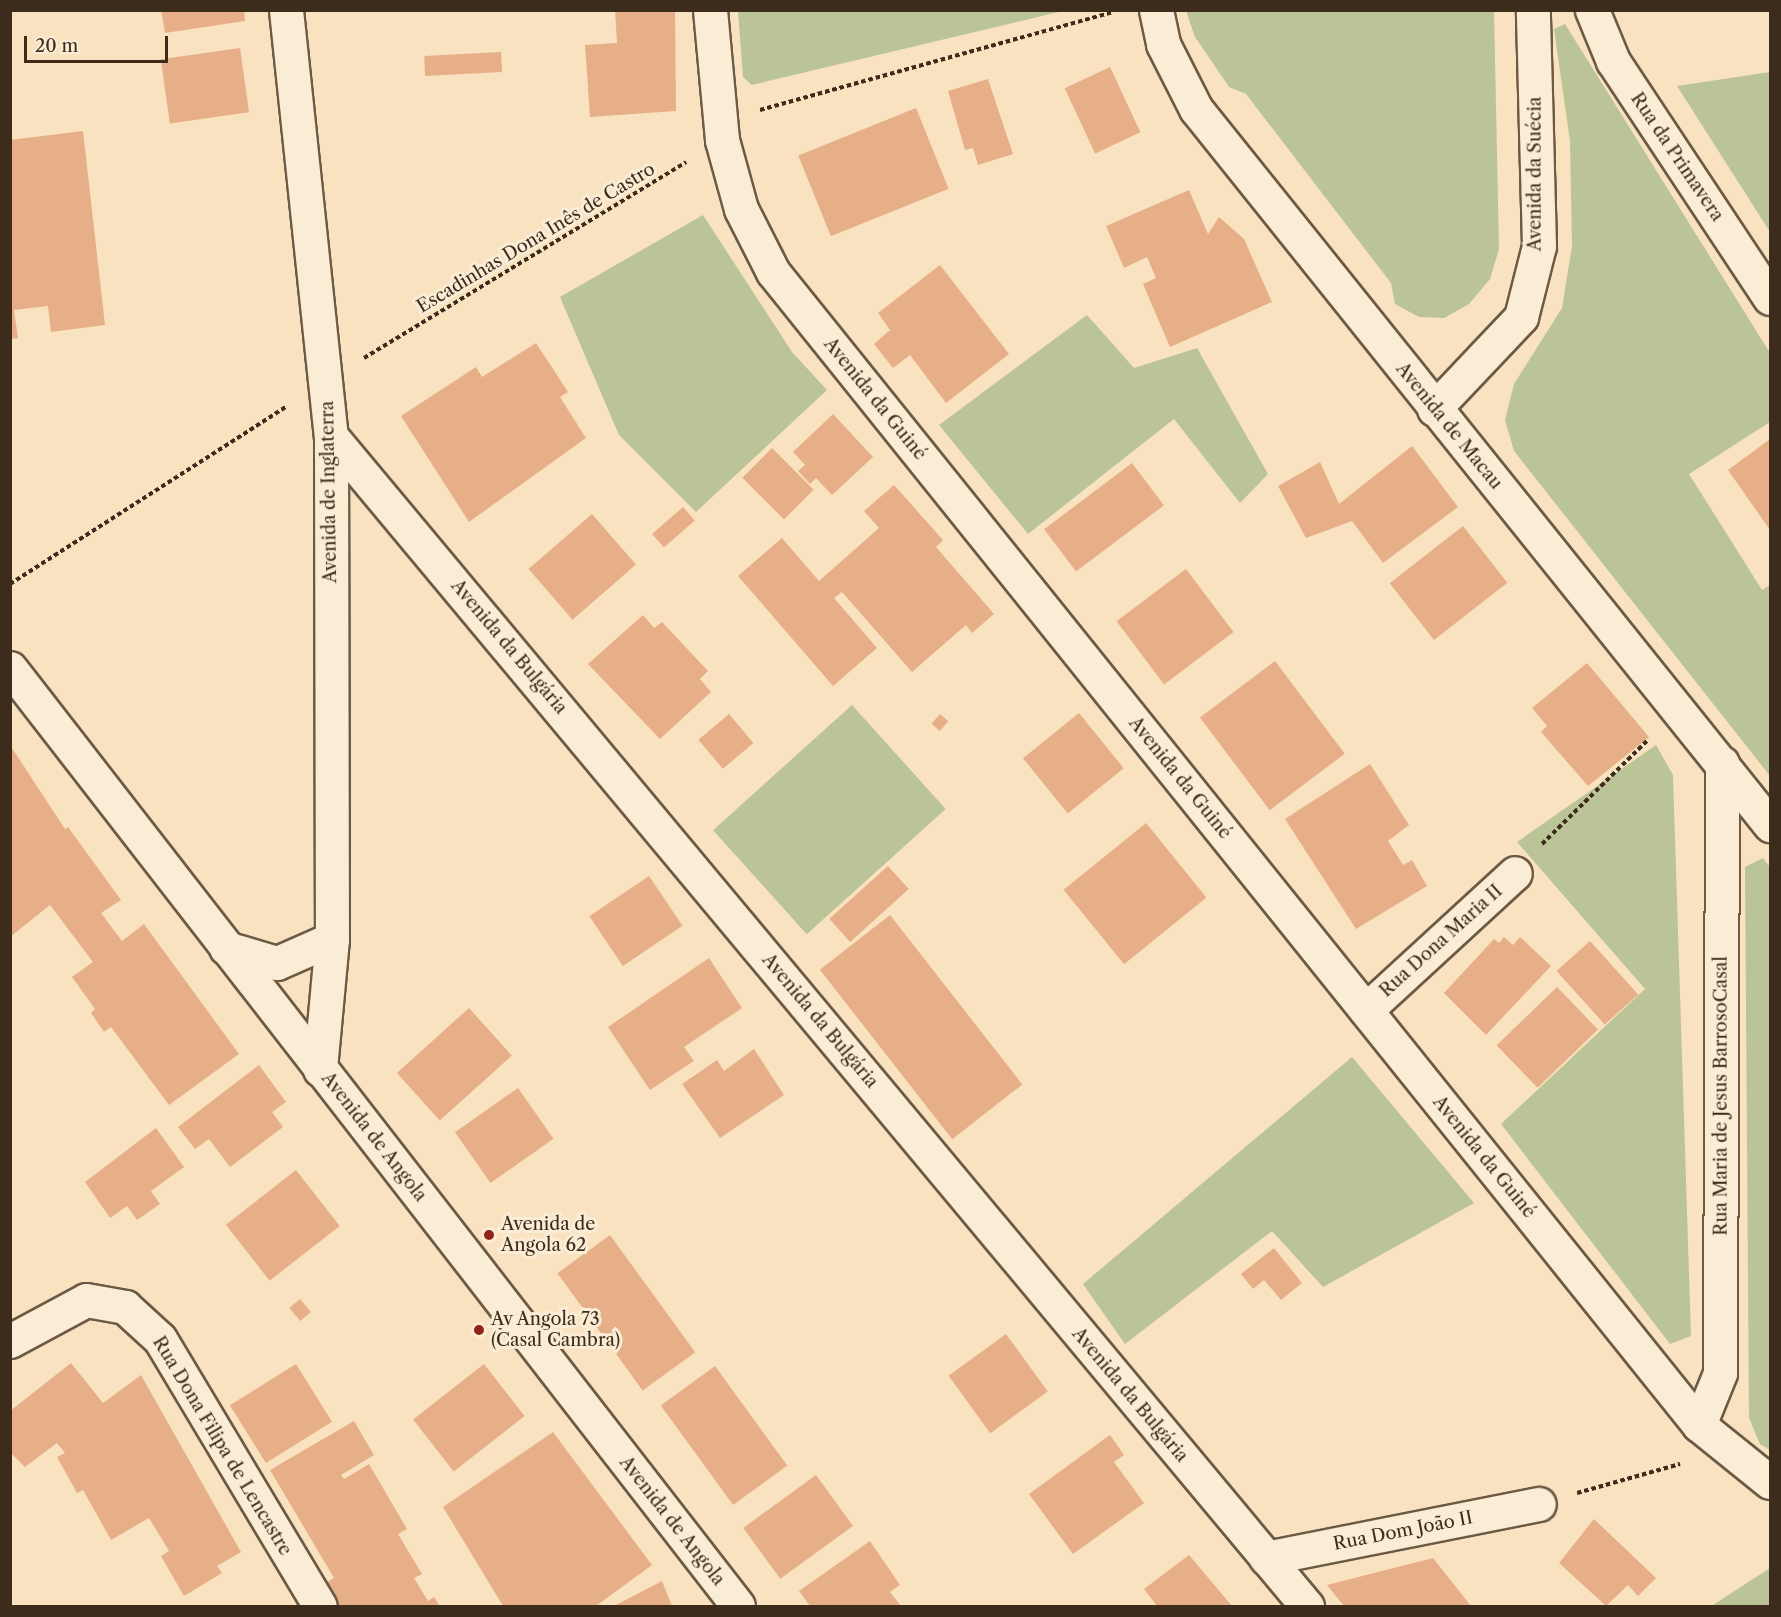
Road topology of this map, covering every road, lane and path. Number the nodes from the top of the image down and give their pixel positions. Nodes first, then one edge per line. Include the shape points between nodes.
1 (286, 10) edge
2 (710, 10) edge
3 (1118, 10) edge
4 (1156, 10) edge
5 (1533, 10) edge
6 (1593, 10) edge
7 (722, 140) junction
8 (1770, 298) edge
9 (326, 382) junction
10 (1434, 409) junction
11 (331, 436) junction
12 (10, 584) edge
13 (10, 668) edge
14 (1680, 710) junction
15 (1722, 763) junction
16 (1770, 825) edge
17 (1515, 873) joint
18 (332, 939) junction
19 (226, 948) junction
20 (1366, 1010) junction
21 (320, 1069) junction
22 (10, 1341) edge
23 (1699, 1425) junction
24 (1730, 1449) junction
25 (1770, 1482) edge
26 (1539, 1504) joint
27 (1266, 1558) junction
28 (320, 1606) edge
29 (738, 1606) edge
30 (1307, 1606) edge

1 - 9 street, Avenida de Inglaterra
2 - 7 street, Avenida da Guiné
3 - 7 path, Escadinhas Dona Inês de Castro via 756,111
4 - 10 street, Avenida de Macau via 1163,44 1196,109
5 - 10 street, Avenida da Suécia via 1539,246 1521,317
6 - 8 street, Rua da Primavera via 1613,61
7 - 9 path, Escadinhas Dona Inês de Castro
7 - 20 street, Avenida da Guiné via 741,209 773,272
9 - 11 street, Avenida de Inglaterra
9 - 12 path, Escadinhas Dona Inês de Castro
10 - 14 street, Avenida de Macau
11 - 18 street, Avenida de Inglaterra
11 - 27 street, Avenida da Bulgária
13 - 19 street, Avenida de Angola
14 - 15 street, Avenida de Macau
14 - 17 path via 1569,814
15 - 16 street, Avenida de Macau
15 - 23 street, Rua Maria de Jesus BarrosoCasal via 1720,1373
17 - 20 street, Rua Dona Maria II
18 - 19 street via 277,963
18 - 21 street, Avenida de Inglaterra
19 - 21 street, Avenida de Angola
20 - 23 street, Avenida da Guiné
21 - 29 street, Avenida de Angola
22 - 28 street, Rua Dona Filipa de Lencastre via 86,1300 125,1307 160,1339
23 - 24 street, Avenida da Guiné
24 - 25 street, Avenida da Guiné
24 - 26 path
26 - 27 street, Rua Dom João II
27 - 30 street, Avenida da Bulgária

